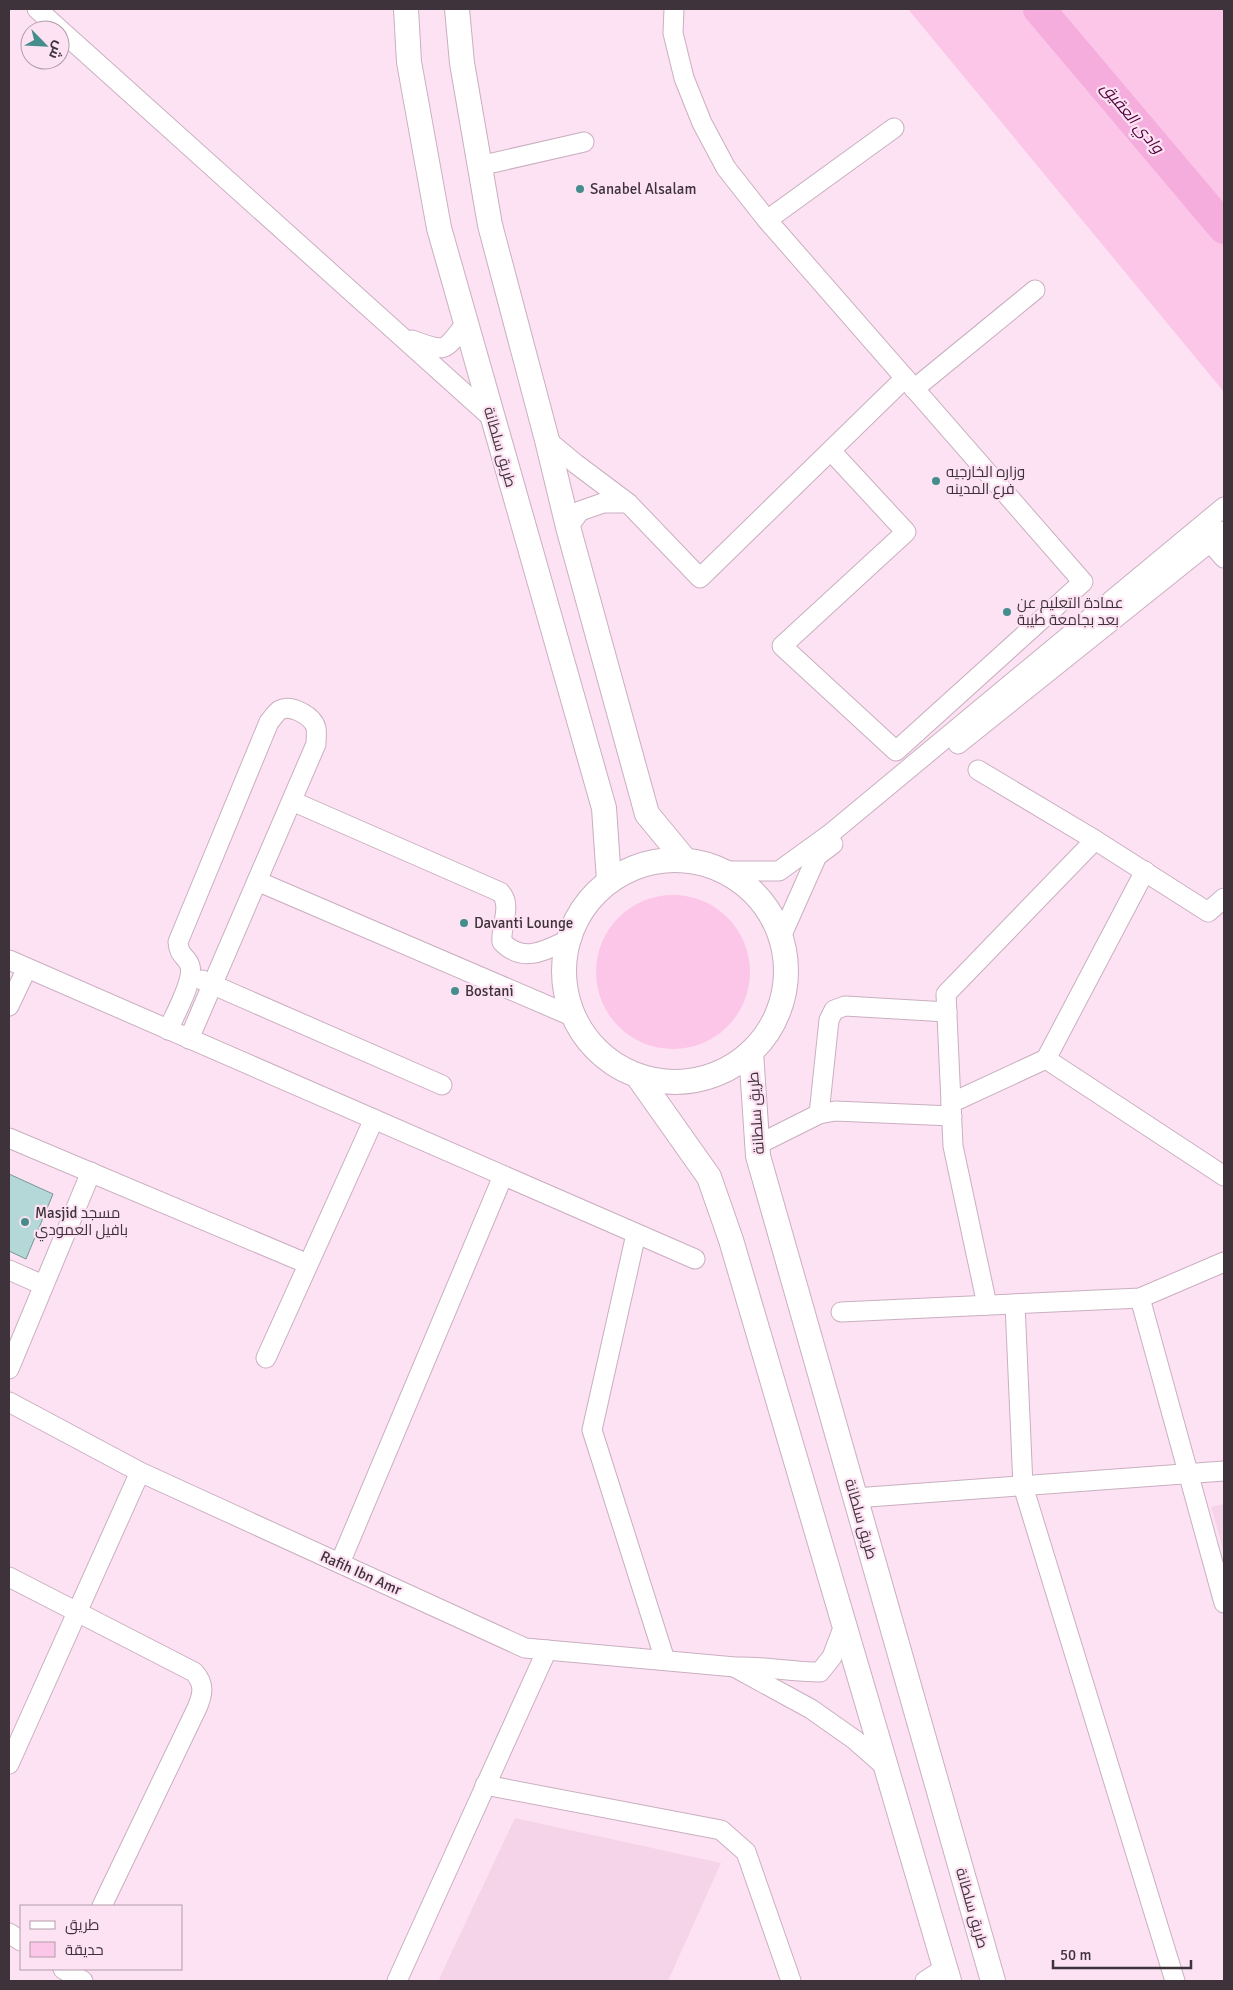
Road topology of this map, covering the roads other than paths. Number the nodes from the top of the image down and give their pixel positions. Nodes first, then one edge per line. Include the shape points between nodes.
1 (37, 9) edge
2 (406, 9) edge
3 (457, 9) edge
4 (674, 9) edge
5 (894, 128) dead end
6 (584, 142) dead end
7 (479, 166) junction
8 (767, 220) junction
9 (1035, 290) dead end
10 (465, 324) junction
11 (403, 337) junction
12 (910, 383) junction
13 (492, 418) junction
14 (547, 440) junction
15 (830, 450) junction
16 (628, 503) junction
17 (1224, 507) edge
18 (568, 527) junction
19 (1217, 537) edge
20 (1224, 558) edge
21 (978, 770) dead end
22 (292, 801) junction
23 (1096, 840) junction
24 (685, 860) junction
25 (726, 872) junction
26 (1145, 872) junction
27 (609, 881) junction
28 (257, 882) junction
29 (1224, 898) edge
30 (781, 937) junction
31 (572, 938) junction
32 (9, 960) edge
33 (27, 968) junction
34 (190, 975) junction
35 (213, 985) junction
36 (9, 1006) edge
37 (947, 1012) junction
38 (574, 1017) junction
39 (168, 1030) junction
40 (189, 1039) junction
41 (751, 1052) junction
42 (1046, 1059) junction
43 (639, 1078) junction
44 (442, 1085) dead end
45 (951, 1110) junction
46 (818, 1114) junction
47 (374, 1119) junction
48 (9, 1138) edge
49 (757, 1145) junction
50 (91, 1172) junction
51 (503, 1176) junction
52 (1224, 1176) edge
53 (636, 1234) junction
54 (695, 1259) dead end
55 (1224, 1262) edge
56 (308, 1264) junction
57 (9, 1270) edge
58 (44, 1285) junction
59 (1140, 1298) junction
60 (1016, 1304) junction
61 (988, 1305) junction
62 (841, 1312) dead end
63 (266, 1358) dead end
64 (9, 1369) edge
65 (9, 1402) edge
66 (1224, 1470) edge
67 (140, 1472) junction
68 (1188, 1473) junction
69 (1023, 1486) junction
70 (855, 1498) junction
71 (340, 1563) junction
72 (9, 1577) edge
73 (1224, 1603) edge
74 (77, 1612) junction
75 (844, 1623) junction
76 (547, 1650) junction
77 (665, 1660) junction
78 (735, 1667) junction
79 (9, 1764) edge
80 (888, 1769) junction
81 (485, 1785) junction
82 (102, 1905) edge
83 (9, 1933) edge
84 (20, 1941) edge
85 (947, 1975) edge
86 (397, 1981) edge
87 (790, 1981) edge
88 (925, 1981) edge
89 (993, 1981) edge
90 (1175, 1981) edge

1 - 11 street
2 - 10 main road, طريق سلطانة via 409,62 439,228
3 - 7 main road via 462,63
4 - 8 street via 673,33 684,78 702,123 726,168
5 - 8 street
6 - 7 street
7 - 14 main road via 490,226
8 - 12 street
9 - 12 street
10 - 11 street via 449,346 437,349
10 - 13 main road, طريق سلطانة
11 - 13 street
12 - 15 street
12 - 15 street via 1083,582 896,751 782,646 906,532
13 - 27 main road, طريق سلطانة via 604,808
14 - 16 street
14 - 18 main road
15 - 16 street via 700,578
16 - 18 street via 603,503 580,511
17 - 25 street via 830,834 780,871
18 - 24 main road via 647,814
19 - 20 street
19 - 30 street via 817,856
21 - 23 street
22 - 28 street
22 - 31 street via 500,892 505,896 507,906 502,942 515,952 527,955
22 - 34 street via 316,744 316,727 308,717 291,708 279,710 269,722 178,942 179,952 190,966
23 - 26 street
23 - 37 street via 946,994
24 - 25 main road
24 - 27 main road via 647,863
25 - 30 main road via 760,899
26 - 29 street via 1208,912
26 - 42 street
27 - 31 main road via 578,915
28 - 35 street
28 - 38 street
30 - 41 main road via 786,969 782,999 770,1028
31 - 38 main road via 563,967 566,999
32 - 33 street
33 - 36 street
33 - 39 street
34 - 35 street
34 - 39 street
35 - 40 street
35 - 44 street
37 - 45 street
37 - 46 street via 845,1006 834,1010 829,1020
38 - 43 main road via 580,1031 605,1059
39 - 40 street
40 - 47 street
41 - 43 main road via 716,1075 678,1083
41 - 49 main road, طريق سلطانة
42 - 45 street
42 - 52 street
43 - 75 main road via 710,1177
45 - 46 street
45 - 61 street via 953,1146
46 - 49 street
47 - 51 street
47 - 56 street
48 - 50 street
49 - 70 main road, طريق سلطانة
50 - 56 street
50 - 58 street
51 - 53 street
51 - 71 street
53 - 54 street
53 - 77 street via 592,1430
55 - 59 street
56 - 63 street
57 - 58 street
58 - 64 street
59 - 60 street
59 - 68 street
60 - 61 street
60 - 69 street
61 - 62 street
65 - 67 street, Rafih Ibn Amr
66 - 68 street
67 - 71 street, Rafih Ibn Amr
67 - 74 street
68 - 69 street
68 - 73 street
69 - 70 street
69 - 90 street
70 - 89 main road, طريق سلطانة
71 - 76 street, Rafih Ibn Amr via 525,1648
72 - 74 street
74 - 79 street
74 - 82 street via 194,1672 203,1687 197,1708
75 - 78 street, Rafih Ibn Amr via 832,1657 820,1672
75 - 80 main road
76 - 77 street, Rafih Ibn Amr
76 - 81 street
77 - 78 street, Rafih Ibn Amr
78 - 80 street via 811,1710 855,1740
80 - 85 main road
81 - 86 street
81 - 87 street via 721,1830 746,1852
83 - 84 street
85 - 88 street

